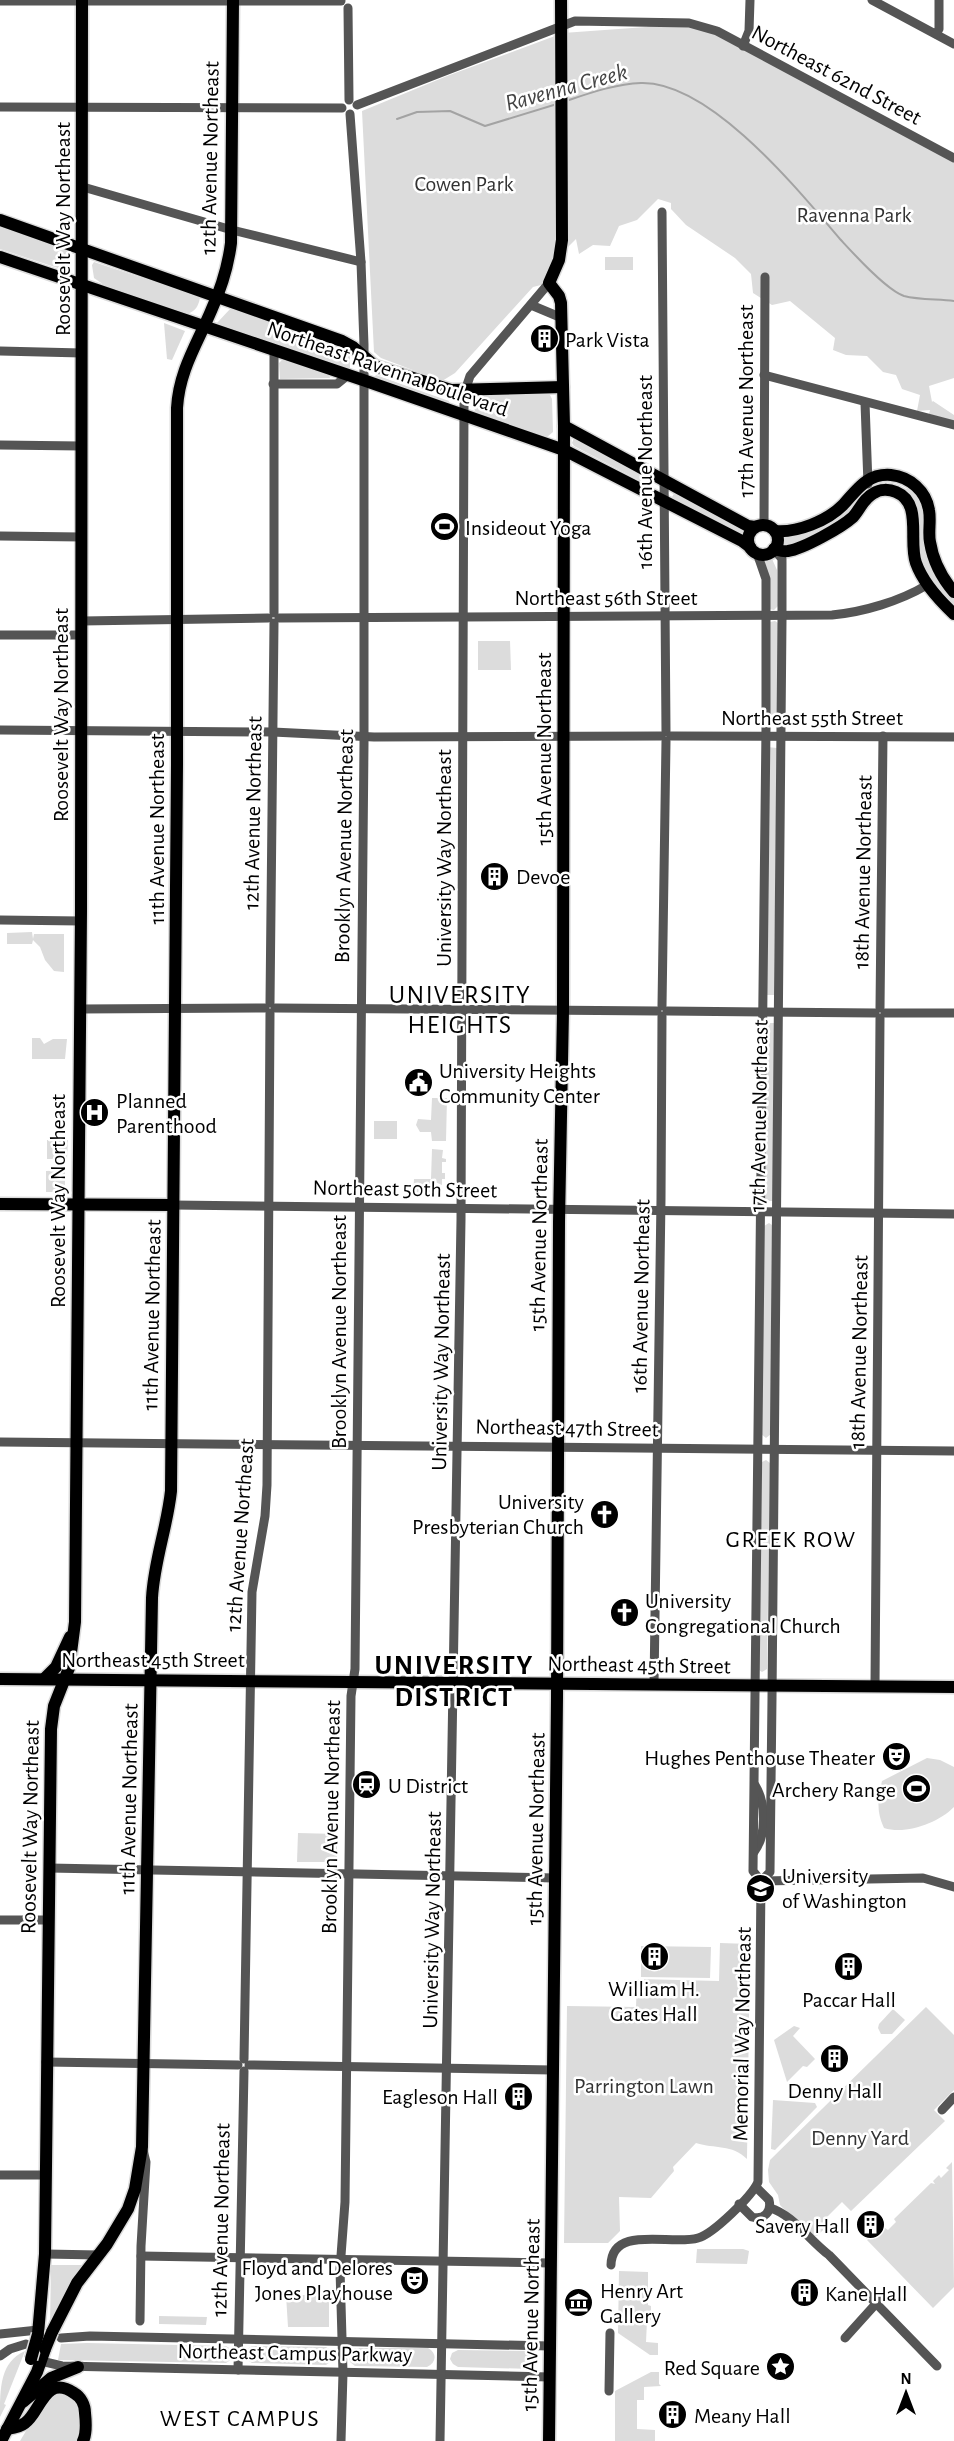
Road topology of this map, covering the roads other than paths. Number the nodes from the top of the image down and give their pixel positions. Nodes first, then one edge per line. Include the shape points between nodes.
1 (356, 0) edge
2 (561, 0) edge
3 (750, 0) edge
4 (872, 0) edge
5 (939, 0) edge
6 (0, 1) edge
7 (82, 1) edge
8 (232, 1) edge
9 (341, 1) edge
10 (348, 8) junction
11 (561, 25) junction
12 (936, 34) junction
13 (954, 44) edge
14 (743, 46) junction
15 (349, 104) junction
16 (0, 107) edge
17 (83, 107) junction
18 (232, 108) junction
19 (954, 158) edge
20 (83, 187) junction
21 (662, 212) dead end
22 (0, 220) edge
23 (232, 230) junction
24 (82, 249) junction
25 (0, 257) edge
26 (361, 262) junction
27 (765, 277) dead end
28 (549, 283) junction
29 (82, 285) junction
30 (218, 296) junction
31 (531, 305) junction
32 (210, 313) joint
33 (562, 318) junction
34 (204, 326) junction
35 (274, 350) junction
36 (0, 351) edge
37 (82, 352) junction
38 (364, 356) junction
39 (348, 375) junction
40 (764, 375) junction
41 (363, 380) junction
42 (273, 384) junction
43 (563, 387) junction
44 (465, 391) junction
45 (865, 403) junction
46 (464, 416) junction
47 (954, 425) edge
48 (564, 426) junction
49 (0, 445) edge
50 (81, 446) junction
51 (564, 450) junction
52 (663, 479) junction
53 (866, 480) junction
54 (872, 494) junction
55 (664, 500) junction
56 (759, 526) junction
57 (775, 531) junction
58 (0, 536) edge
59 (82, 537) junction
60 (753, 550) junction
61 (781, 553) junction
62 (927, 585) junction
63 (954, 592) edge
64 (954, 614) edge
65 (766, 615) junction
66 (782, 615) junction
67 (665, 616) junction
68 (363, 617) junction
69 (464, 617) junction
70 (565, 617) junction
71 (178, 618) junction
72 (274, 618) junction
73 (82, 621) junction
74 (0, 634) edge
75 (82, 635) junction
76 (0, 730) edge
77 (80, 730) junction
78 (178, 731) junction
79 (273, 732) junction
80 (364, 736) junction
81 (766, 736) junction
82 (781, 736) junction
83 (883, 736) junction
84 (954, 736) edge
85 (463, 737) junction
86 (563, 737) junction
87 (666, 737) junction
88 (0, 920) edge
89 (81, 921) junction
90 (270, 1008) junction
91 (361, 1008) junction
92 (80, 1009) junction
93 (175, 1009) junction
94 (462, 1009) junction
95 (563, 1011) junction
96 (662, 1011) junction
97 (762, 1012) junction
98 (778, 1012) junction
99 (880, 1013) junction
100 (954, 1013) edge
101 (0, 1204) edge
102 (173, 1205) junction
103 (78, 1206) junction
104 (269, 1207) junction
105 (359, 1208) junction
106 (462, 1209) junction
107 (559, 1210) junction
108 (661, 1211) junction
109 (760, 1212) junction
110 (777, 1212) junction
111 (879, 1212) junction
112 (954, 1214) edge
113 (0, 1442) edge
114 (77, 1443) junction
115 (171, 1443) junction
116 (268, 1444) junction
117 (357, 1445) junction
118 (458, 1445) junction
119 (558, 1446) junction
120 (657, 1447) junction
121 (758, 1449) junction
122 (775, 1449) junction
123 (876, 1450) junction
124 (954, 1451) edge
125 (74, 1628) junction
126 (0, 1679) edge
127 (44, 1679) junction
128 (65, 1679) junction
129 (151, 1680) junction
130 (251, 1680) junction
131 (353, 1681) junction
132 (454, 1683) junction
133 (558, 1684) junction
134 (654, 1685) junction
135 (755, 1686) junction
136 (772, 1686) junction
137 (875, 1686) junction
138 (954, 1687) edge
139 (755, 1745) junction
140 (772, 1745) junction
141 (49, 1868) junction
142 (148, 1870) junction
143 (247, 1872) junction
144 (349, 1874) junction
145 (451, 1875) junction
146 (555, 1878) junction
147 (761, 1881) junction
148 (954, 1887) edge
149 (0, 1920) edge
150 (42, 1920) junction
151 (46, 2062) junction
152 (144, 2063) junction
153 (244, 2065) junction
154 (347, 2066) junction
155 (448, 2068) junction
156 (553, 2070) junction
157 (954, 2097) edge
158 (942, 2110) dead end
159 (142, 2147) junction
160 (0, 2175) edge
161 (44, 2175) junction
162 (756, 2187) junction
163 (739, 2204) junction
164 (770, 2208) junction
165 (45, 2254) junction
166 (99, 2255) junction
167 (141, 2256) junction
168 (241, 2258) junction
169 (341, 2259) junction
170 (444, 2262) junction
171 (551, 2263) junction
172 (611, 2265) dead end
173 (879, 2300) junction
174 (140, 2321) dead end
175 (38, 2332) junction
176 (610, 2333) dead end
177 (0, 2334) edge
178 (56, 2335) junction
179 (845, 2338) dead end
180 (239, 2340) junction
181 (342, 2342) junction
182 (26, 2344) dead end
183 (442, 2344) junction
184 (550, 2346) junction
185 (15, 2347) junction
186 (0, 2355) edge
187 (39, 2356) junction
188 (0, 2361) edge
189 (937, 2366) dead end
190 (78, 2367) junction
191 (238, 2370) junction
192 (343, 2373) junction
193 (442, 2375) junction
194 (550, 2377) junction
195 (609, 2391) dead end
196 (21, 2400) junction
197 (3, 2434) edge
198 (83, 2441) edge
199 (341, 2441) edge
200 (440, 2441) edge
201 (549, 2441) edge

1 - 10 street
2 - 11 main road
3 - 14 street via 749,31
4 - 12 street
5 - 12 street
6 - 7 street
7 - 8 street
7 - 17 main road, Roosevelt Way Northeast
8 - 9 street
8 - 18 main road, 12th Avenue Northeast
9 - 10 street
10 - 15 street
11 - 14 street, Northeast 62nd Street via 575,21 689,23 708,27
11 - 15 street, Northeast 62nd Street
11 - 28 main road via 562,226 560,255
12 - 13 street
14 - 19 street, Northeast 62nd Street
15 - 18 street, Northeast 62nd Street
15 - 26 street, Brooklyn Avenue Northeast via 346,113 350,114
16 - 17 street, Northeast 62nd Street
17 - 18 street, Northeast 62nd Street
17 - 20 main road, Roosevelt Way Northeast
18 - 23 main road, 12th Avenue Northeast
20 - 23 street
20 - 24 main road, Roosevelt Way Northeast
21 - 52 street, 16th Avenue Northeast
22 - 24 main road, Northeast Ravenna Boulevard
23 - 26 street
23 - 30 main road, 12th Avenue Northeast
24 - 29 main road, Roosevelt Way Northeast
24 - 30 main road, Northeast Ravenna Boulevard
25 - 29 main road, Northeast Ravenna Boulevard
26 - 38 street, Brooklyn Avenue Northeast
27 - 40 street, 17th Avenue Northeast
28 - 31 street
28 - 33 main road, 15th Avenue Northeast via 559,296
29 - 34 main road, Northeast Ravenna Boulevard
29 - 37 main road, Roosevelt Way Northeast
30 - 32 main road, 12th Avenue Northeast
30 - 38 main road, Northeast Ravenna Boulevard via 342,341
31 - 33 street
31 - 44 street via 478,365
32 - 34 main road, 11th Avenue Northeast
33 - 43 main road, 15th Avenue Northeast
34 - 35 main road, Northeast Ravenna Boulevard
34 - 71 main road, 11th Avenue Northeast via 190,351 178,394
35 - 39 main road, Northeast Ravenna Boulevard
35 - 42 street, 12th Avenue Northeast
36 - 37 street
37 - 50 main road, Roosevelt Way Northeast
38 - 41 street, Brooklyn Avenue Northeast
38 - 44 main road, Northeast Ravenna Boulevard via 384,370
39 - 41 main road, Northeast Ravenna Boulevard
39 - 42 street via 337,384
40 - 45 street
40 - 56 street, 17th Avenue Northeast
41 - 46 main road, Northeast Ravenna Boulevard
41 - 68 street, Brooklyn Avenue Northeast
42 - 72 street, 12th Avenue Northeast
43 - 44 main road, Northeast Ravenna Boulevard
43 - 48 main road, 15th Avenue Northeast
44 - 46 street, University Way Northeast
45 - 47 street
45 - 53 street
46 - 51 main road, Northeast Ravenna Boulevard
46 - 69 street, University Way Northeast
48 - 51 main road, 15th Avenue Northeast
48 - 52 main road
49 - 50 street
50 - 59 main road, Roosevelt Way Northeast
51 - 55 main road, Northeast Ravenna Boulevard
51 - 70 main road, 15th Avenue Northeast
52 - 55 street, 16th Avenue Northeast
52 - 56 main road via 748,526
53 - 54 street
53 - 57 main road via 833,513 793,530
53 - 63 main road via 897,476 922,493 930,512 932,553
54 - 61 main road via 846,523
54 - 62 main road via 894,491 910,506 914,556
55 - 60 main road, Northeast Ravenna Boulevard
55 - 67 street, 16th Avenue Northeast
56 - 57 main road
56 - 60 main road via 749,535
57 - 61 main road
58 - 59 street
59 - 73 main road, Roosevelt Way Northeast
60 - 61 main road via 765,555
60 - 65 street, 17th Avenue Northeast via 766,579
61 - 66 street, 17th Avenue Northeast
62 - 64 main road
62 - 66 street, Northeast 56th Street via 851,613
65 - 66 street, Northeast 56th Street
65 - 67 street, Northeast 56th Street
65 - 81 street, 17th Avenue Northeast
66 - 82 street, 17th Avenue Northeast
67 - 70 street, Northeast 56th Street
67 - 87 street, 16th Avenue Northeast
68 - 69 street, Northeast 56th Street
68 - 72 street, Northeast 56th Street
68 - 80 street, Brooklyn Avenue Northeast
69 - 70 street, Northeast 56th Street
69 - 85 street, University Way Northeast
70 - 86 main road, 15th Avenue Northeast
71 - 72 street, Northeast 56th Street
71 - 73 street, Northeast 56th Street
71 - 78 main road, 11th Avenue Northeast
72 - 79 street, 12th Avenue Northeast
73 - 75 main road, Roosevelt Way Northeast
74 - 75 street
75 - 77 main road, Roosevelt Way Northeast
76 - 77 street, Northeast 55th Street
77 - 78 street, Northeast 55th Street
77 - 89 main road, Roosevelt Way Northeast
78 - 79 street, Northeast 55th Street
78 - 93 main road, 11th Avenue Northeast
79 - 80 street, Northeast 55th Street
79 - 90 street, 12th Avenue Northeast
80 - 85 street, Northeast 55th Street
80 - 91 street, Brooklyn Avenue Northeast
81 - 82 street, Northeast 55th Street
81 - 87 street, Northeast 55th Street
81 - 97 street, 17th Avenue Northeast
82 - 83 street, Northeast 55th Street
82 - 98 street, 17th Avenue Northeast
83 - 84 street, Northeast 55th Street
83 - 99 street, 18th Avenue Northeast
85 - 86 street, Northeast 55th Street
85 - 94 street, University Way Northeast
86 - 87 street, Northeast 55th Street
86 - 95 main road, 15th Avenue Northeast
87 - 96 street, 16th Avenue Northeast
88 - 89 street
89 - 92 main road, Roosevelt Way Northeast
90 - 91 street
90 - 93 street
90 - 104 street, 12th Avenue Northeast
91 - 94 street
91 - 105 street, Brooklyn Avenue Northeast
92 - 93 street
92 - 103 main road, Roosevelt Way Northeast
93 - 102 main road, 11th Avenue Northeast
94 - 95 street
94 - 106 street, University Way Northeast
95 - 96 street
95 - 107 main road, 15th Avenue Northeast
96 - 97 street
96 - 108 street, 16th Avenue Northeast
97 - 98 street
97 - 109 street, 17th Avenue Northeast
98 - 99 street
98 - 110 street, 17th Avenue Northeast
99 - 100 street
99 - 111 street, 18th Avenue Northeast
101 - 103 main road, Northeast 50th Street
102 - 103 main road, Northeast 50th Street
102 - 104 street, Northeast 50th Street
102 - 115 main road, 11th Avenue Northeast
103 - 114 main road, Roosevelt Way Northeast
104 - 105 street, Northeast 50th Street
104 - 116 street, 12th Avenue Northeast
105 - 106 street, Northeast 50th Street
105 - 117 street, Brooklyn Avenue Northeast
106 - 107 street, Northeast 50th Street
106 - 118 street, University Way Northeast
107 - 108 street, Northeast 50th Street
107 - 119 main road, 15th Avenue Northeast
108 - 109 street, Northeast 50th Street
108 - 120 street, 16th Avenue Northeast
109 - 110 street, Northeast 50th Street
109 - 121 street, 17th Avenue Northeast
110 - 111 street, Northeast 50th Street
110 - 122 street, 17th Avenue Northeast
111 - 112 street, Northeast 50th Street
111 - 123 street, 18th Avenue Northeast
113 - 114 street, Northeast 47th Street
114 - 115 street, Northeast 47th Street
114 - 125 main road, Roosevelt Way Northeast
115 - 116 street, Northeast 47th Street
115 - 129 main road, 11th Avenue Northeast via 169,1507 153,1587
116 - 117 street, Northeast 47th Street
116 - 130 street, 12th Avenue Northeast via 265,1516 253,1581
117 - 118 street, Northeast 47th Street
117 - 131 street, Brooklyn Avenue Northeast
118 - 119 street, Northeast 47th Street
118 - 132 street, University Way Northeast
119 - 120 street, Northeast 47th Street
119 - 133 main road, 15th Avenue Northeast
120 - 121 street, Northeast 47th Street
120 - 134 street, 16th Avenue Northeast
121 - 122 street, Northeast 47th Street
121 - 135 street, 17th Avenue Northeast
122 - 123 street, Northeast 47th Street
122 - 136 street, 17th Avenue Northeast
123 - 124 street, Northeast 47th Street
123 - 137 street, 18th Avenue Northeast
125 - 127 main road via 56,1667
125 - 128 main road, Roosevelt Way Northeast
126 - 127 main road, Northeast 45th Street
127 - 128 main road, Northeast 45th Street
128 - 129 main road, Northeast 45th Street
128 - 141 main road, Roosevelt Way Northeast via 51,1721
129 - 130 main road, Northeast 45th Street
129 - 142 main road, 11th Avenue Northeast
130 - 131 main road, Northeast 45th Street
130 - 143 street, 12th Avenue Northeast
131 - 132 main road, Northeast 45th Street
131 - 144 street, Brooklyn Avenue Northeast
132 - 133 main road, Northeast 45th Street
132 - 145 street, University Way Northeast
133 - 134 main road, Northeast 45th Street
133 - 146 main road, 15th Avenue Northeast
134 - 135 main road, Northeast 45th Street
135 - 136 main road, Northeast 45th Street
135 - 139 street
136 - 137 main road, Northeast 45th Street
136 - 140 street, Memorial Way Northeast
137 - 138 main road, Northeast 45th Street
139 - 140 street
139 - 147 street, Memorial Way Northeast via 754,1783 762,1803 762,1838 753,1853 753,1871
140 - 147 street, Memorial Way Northeast via 770,1872
141 - 142 street
141 - 150 main road, Roosevelt Way Northeast via 49,1881 43,1890
142 - 143 street
142 - 152 main road, 11th Avenue Northeast
143 - 144 street
143 - 153 street, 12th Avenue Northeast
144 - 145 street
144 - 154 street, Brooklyn Avenue Northeast
145 - 146 street
145 - 155 street, University Way Northeast
146 - 156 main road, 15th Avenue Northeast
147 - 148 street via 923,1878
147 - 162 street, Memorial Way Northeast
149 - 150 street
150 - 151 main road, Roosevelt Way Northeast
151 - 152 street
151 - 161 main road, Roosevelt Way Northeast
152 - 153 street
152 - 159 main road, 11th Avenue Northeast
153 - 154 street
153 - 168 street, 12th Avenue Northeast
154 - 155 street
154 - 169 street, Brooklyn Avenue Northeast
155 - 156 street
155 - 170 street, University Way Northeast
156 - 171 main road, 15th Avenue Northeast
157 - 158 street
159 - 166 main road via 132,2199
159 - 167 street, 11th Avenue Northeast via 146,2162
160 - 161 street
161 - 165 main road, Roosevelt Way Northeast
162 - 163 street
162 - 164 street via 768,2197
163 - 164 street via 756,2218 764,2217
163 - 172 street via 709,2233 696,2239 625,2242 615,2250
164 - 173 street via 786,2216
165 - 166 street
165 - 175 main road, Roosevelt Way Northeast
166 - 178 main road via 77,2283
167 - 168 street
167 - 174 street, 11th Avenue Northeast
168 - 169 street
168 - 180 street, 12th Avenue Northeast
169 - 170 street
169 - 181 street, Brooklyn Avenue Northeast
170 - 171 street
170 - 183 street, University Way Northeast
171 - 184 main road, 15th Avenue Northeast
173 - 179 street
173 - 189 street
175 - 177 street
175 - 187 main road, Roosevelt Way Northeast
176 - 195 street
178 - 180 street, Northeast Campus Parkway
178 - 187 main road, bridge
180 - 181 street, Northeast Campus Parkway
180 - 191 street, 12th Avenue Northeast
181 - 183 street, Northeast Campus Parkway
181 - 192 street, Brooklyn Avenue Northeast
182 - 185 street
183 - 184 street, Northeast Campus Parkway
183 - 193 street, University Way Northeast
184 - 194 main road, 15th Avenue Northeast
185 - 186 street
185 - 188 street
187 - 190 street, Northeast Campus Parkway via 54,2366
187 - 196 main road
190 - 191 street, Northeast Campus Parkway
190 - 196 main road via 51,2378
191 - 192 street, Northeast Campus Parkway
192 - 193 street, Northeast Campus Parkway
192 - 199 street, Brooklyn Avenue Northeast
193 - 194 street, Northeast Campus Parkway
193 - 200 street, University Way Northeast
194 - 201 main road, 15th Avenue Northeast
196 - 197 main road
197 - 198 main road via 28,2421 48,2392 63,2389 73,2392 83,2403

